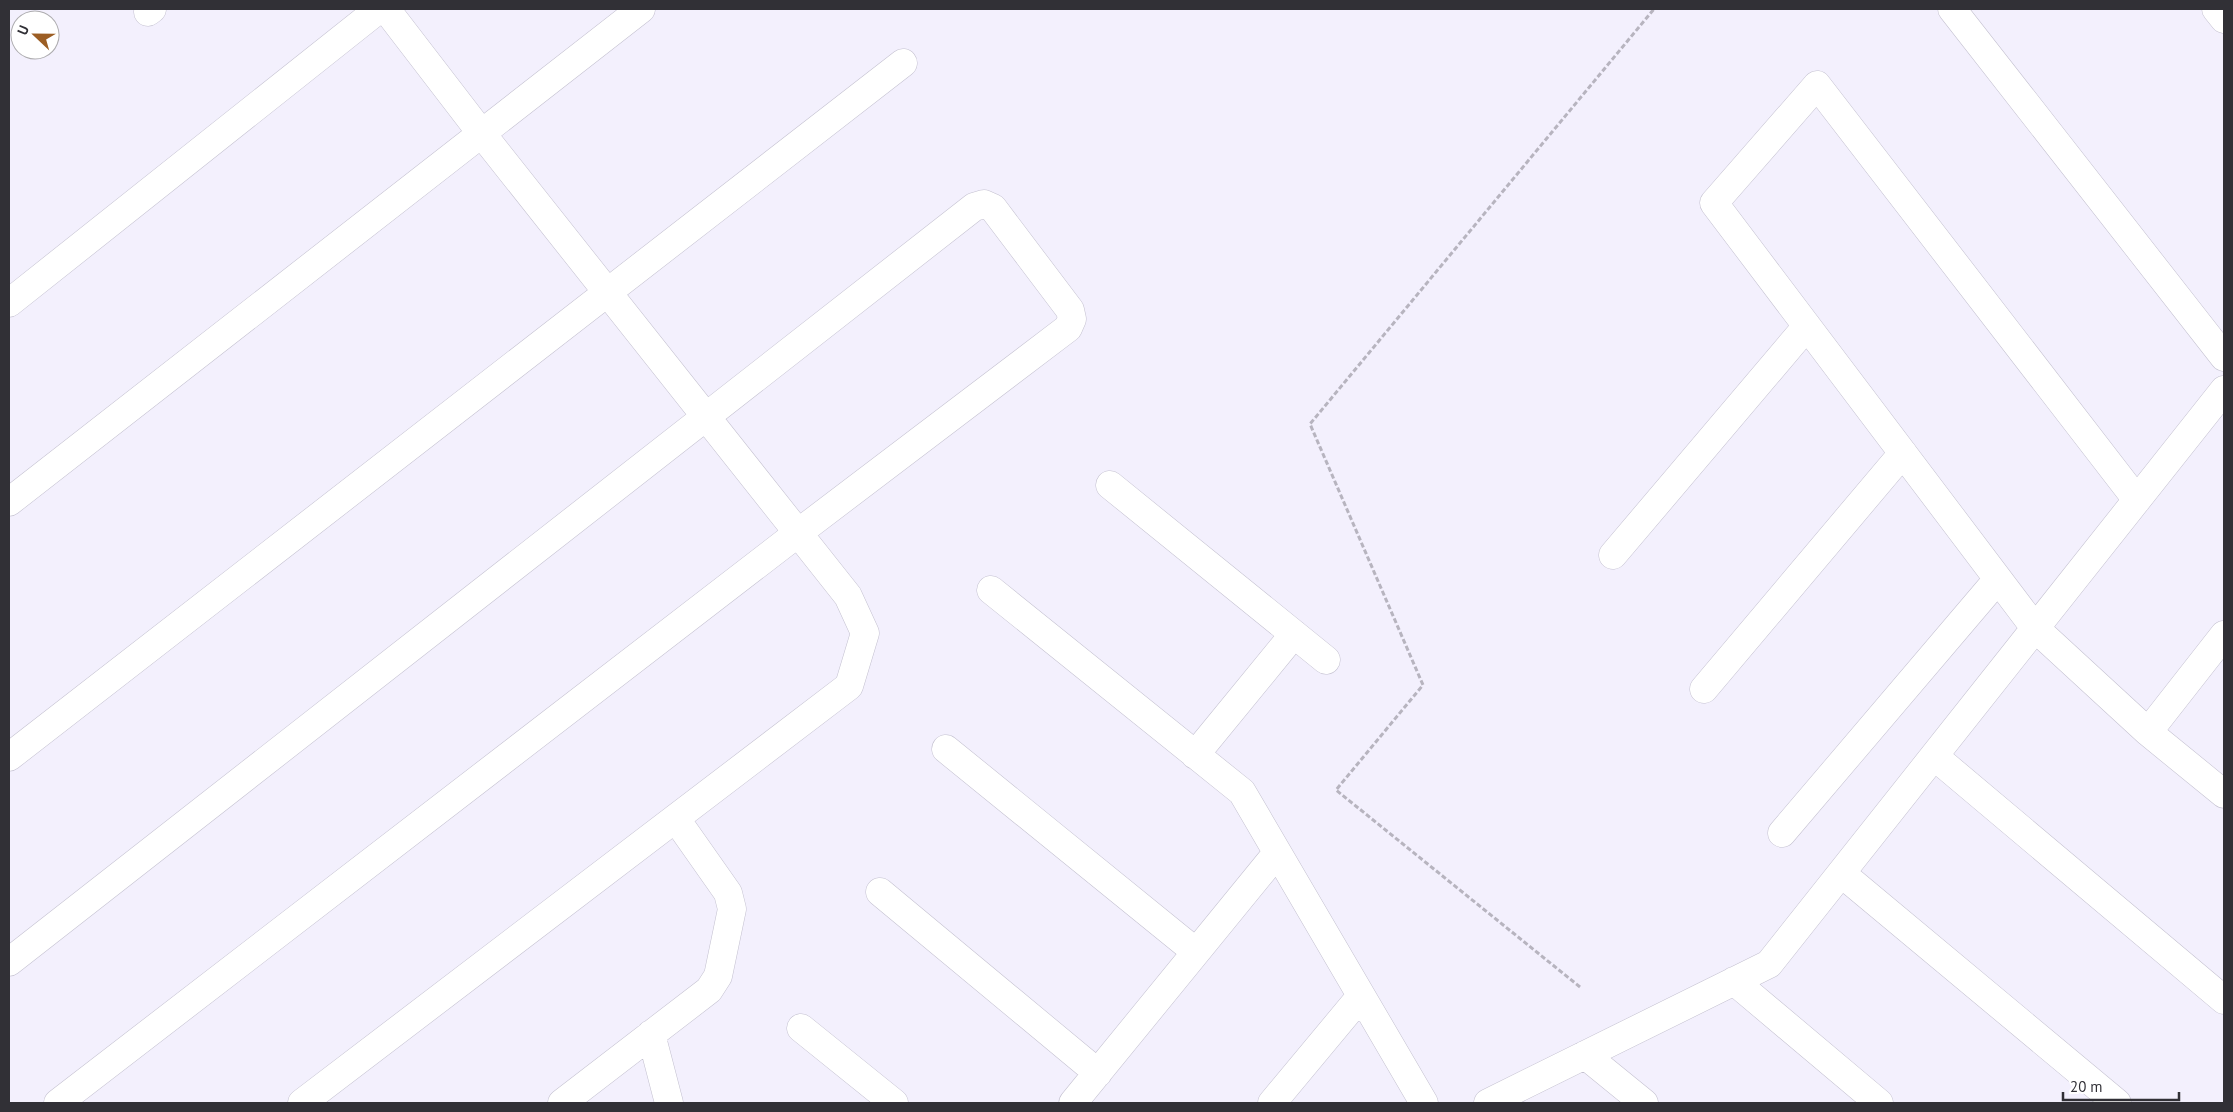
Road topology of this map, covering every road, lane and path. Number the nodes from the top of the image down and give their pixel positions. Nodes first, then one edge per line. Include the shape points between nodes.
1 (379, 9) edge
2 (386, 9) edge
3 (641, 9) edge
4 (1654, 9) edge
5 (1952, 9) edge
6 (2216, 9) edge
7 (2224, 19) edge
8 (903, 63) dead end
9 (482, 134) junction
10 (608, 292) junction
11 (9, 303) edge
12 (1807, 326) junction
13 (2224, 357) edge
14 (2224, 390) edge
15 (706, 415) junction
16 (1902, 452) junction
17 (1110, 485) dead end
18 (2137, 500) junction
19 (9, 502) edge
20 (798, 533) junction
21 (1613, 555) dead end
22 (1998, 579) junction
23 (990, 590) dead end
24 (2035, 628) junction
25 (1294, 634) junction
26 (2224, 635) edge
27 (1326, 660) dead end
28 (1704, 689) dead end
29 (2148, 732) junction
30 (946, 749) dead end
31 (1195, 755) junction
32 (1934, 756) junction
33 (9, 758) edge
34 (2224, 794) edge
35 (676, 819) junction
36 (1782, 833) dead end
37 (1277, 853) junction
38 (1841, 873) junction
39 (880, 892) dead end
40 (1196, 952) junction
41 (9, 962) edge
42 (1734, 981) junction
43 (1580, 987) dead end
44 (1361, 996) junction
45 (2224, 1000) edge
46 (802, 1028) dead end
47 (651, 1034) junction
48 (1585, 1055) junction
49 (1098, 1072) junction
50 (67, 1100) edge
51 (302, 1103) edge
52 (562, 1103) edge
53 (669, 1103) edge
54 (894, 1103) edge
55 (1073, 1103) edge
56 (1272, 1103) edge
57 (1424, 1103) edge
58 (1488, 1103) edge
59 (1644, 1103) edge
60 (1879, 1103) edge
61 (2117, 1103) edge

1 - 11 street
2 - 9 street
3 - 9 street
4 - 43 path via 1310,424 1423,685 1336,790
5 - 13 street
6 - 7 street
8 - 10 street
9 - 10 street
9 - 19 street
10 - 15 street
10 - 33 street
12 - 16 street
12 - 18 street via 1714,203 1817,85
12 - 21 street
14 - 18 street
15 - 20 street
15 - 20 street via 974,207 984,204 992,208 1070,310 1072,319 1068,328
15 - 41 street
16 - 22 street
16 - 28 street
17 - 25 street
18 - 24 street
20 - 35 street via 848,596 865,632 849,686
20 - 50 street
22 - 24 street
22 - 36 street
23 - 31 street
24 - 29 street
24 - 32 street
25 - 27 street
25 - 31 street
26 - 29 street
29 - 34 street
30 - 40 street
31 - 37 street via 1242,792
32 - 38 street
32 - 45 street
35 - 47 street via 728,893 732,909 718,976 709,990
35 - 51 street
37 - 40 street
37 - 44 street
38 - 42 street via 1769,964
38 - 61 street
39 - 49 street
40 - 49 street
42 - 48 street
42 - 60 street
44 - 56 street
44 - 57 street
46 - 54 street
47 - 52 street
47 - 53 street
48 - 58 street
48 - 59 street
49 - 55 street

